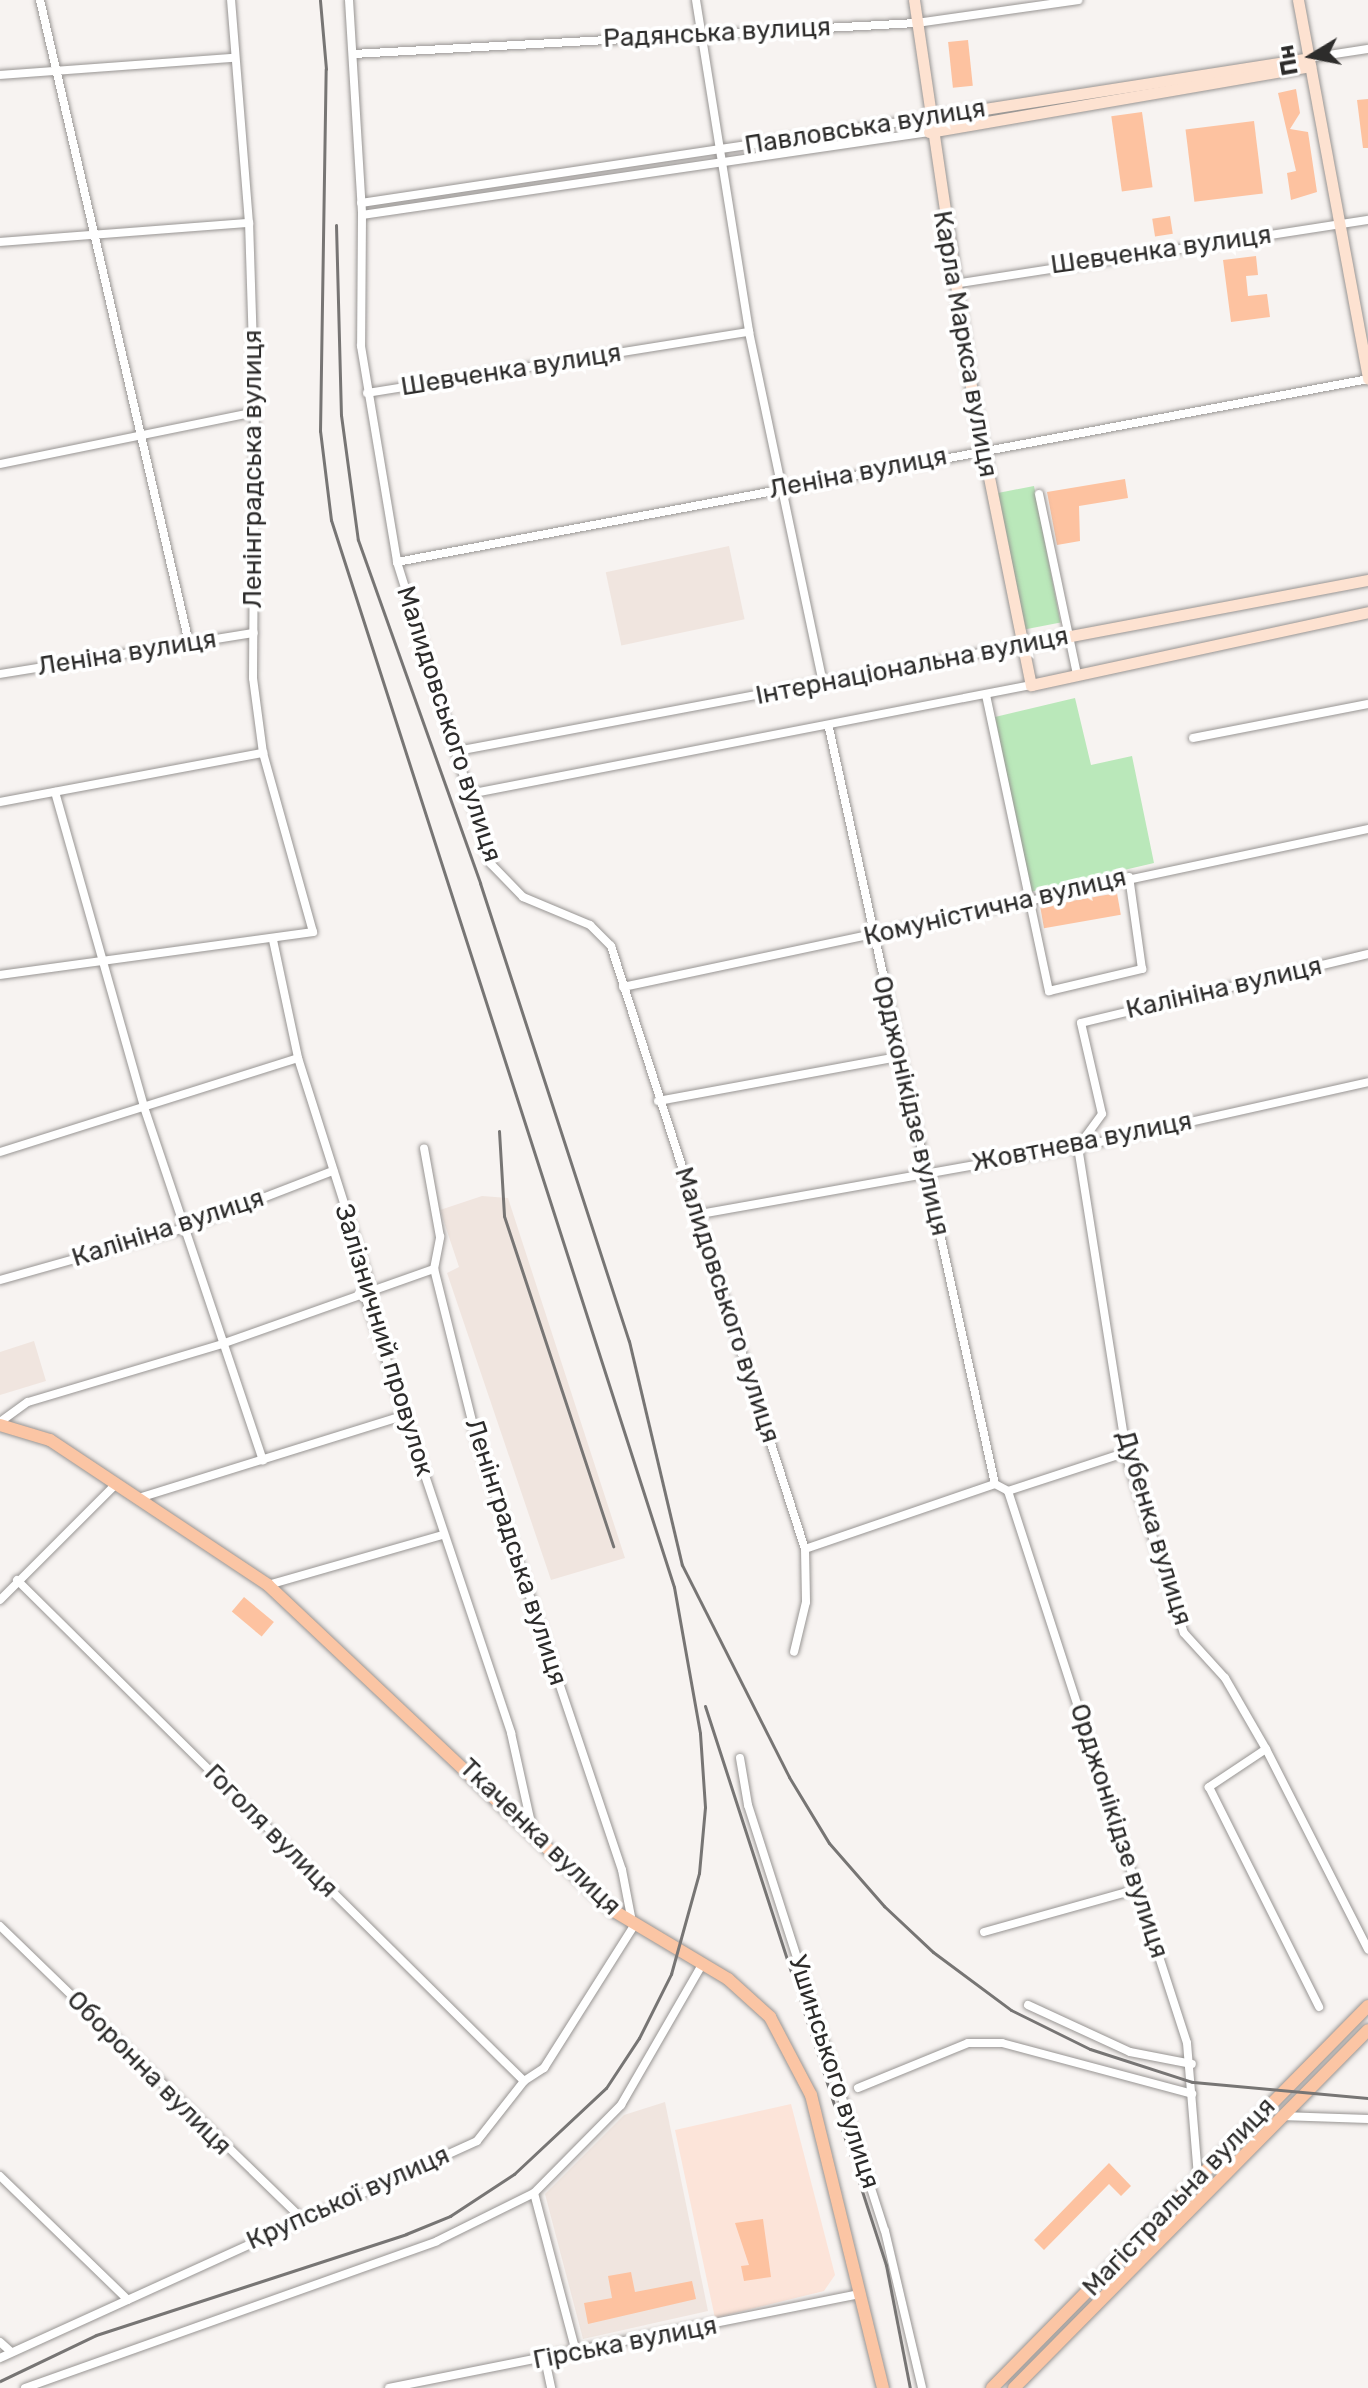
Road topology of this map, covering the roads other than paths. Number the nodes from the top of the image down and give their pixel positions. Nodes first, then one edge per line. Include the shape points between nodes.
1 (40, 0) edge
2 (231, 0) edge
3 (349, 0) edge
4 (696, 0) edge
5 (914, 0) edge
6 (1078, 0) edge
7 (1298, 0) edge
8 (917, 23) junction
9 (699, 34) junction
10 (1368, 49) edge
11 (353, 54) junction
12 (233, 58) junction
13 (1310, 62) junction
14 (57, 71) junction
15 (0, 75) edge
16 (927, 118) junction
17 (929, 132) junction
18 (716, 150) junction
19 (719, 163) junction
20 (361, 203) junction
21 (362, 215) junction
22 (1368, 220) edge
23 (249, 223) junction
24 (1343, 224) junction
25 (91, 234) junction
26 (0, 242) edge
27 (954, 284) junction
28 (749, 332) junction
29 (1368, 379) edge
30 (367, 393) junction
31 (255, 412) junction
32 (138, 435) junction
33 (982, 450) junction
34 (0, 464) edge
35 (782, 488) junction
36 (1039, 494) dead end
37 (397, 562) junction
38 (1368, 580) edge
39 (1368, 612) edge
40 (254, 633) junction
41 (1069, 635) junction
42 (189, 643) junction
43 (1023, 645) junction
44 (0, 674) edge
45 (1077, 675) junction
46 (823, 684) junction
47 (1031, 685) junction
48 (986, 695) junction
49 (1368, 704) edge
50 (829, 728) junction
51 (1193, 738) dead end
52 (457, 751) junction
53 (263, 753) junction
54 (55, 792) junction
55 (469, 794) junction
56 (0, 802) edge
57 (1368, 829) edge
58 (1129, 877) junction
59 (1028, 898) junction
60 (872, 935) junction
61 (273, 940) junction
62 (1368, 954) edge
63 (101, 963) junction
64 (0, 975) edge
65 (623, 987) junction
66 (898, 1057) junction
67 (298, 1058) junction
68 (1368, 1082) edge
69 (658, 1101) junction
70 (144, 1107) junction
71 (1078, 1147) junction
72 (424, 1148) dead end
73 (0, 1152) edge
74 (333, 1171) junction
75 (928, 1171) junction
76 (700, 1214) junction
77 (185, 1228) junction
78 (434, 1269) junction
79 (0, 1280) edge
80 (365, 1296) junction
81 (222, 1344) junction
82 (405, 1415) junction
83 (0, 1423) edge
84 (1127, 1452) junction
85 (263, 1460) junction
86 (117, 1483) junction
87 (995, 1484) junction
88 (1008, 1491) junction
89 (139, 1498) junction
90 (442, 1535) junction
91 (805, 1549) junction
92 (17, 1580) junction
93 (268, 1585) junction
94 (0, 1600) edge
95 (794, 1652) dead end
96 (1266, 1749) junction
97 (740, 1758) dead end
98 (532, 1828) junction
99 (1138, 1889) junction
100 (0, 1926) edge
101 (633, 1927) junction
102 (984, 1932) dead end
103 (1368, 1949) edge
104 (703, 1963) junction
105 (1028, 2005) dead end
106 (1368, 2006) edge
107 (1319, 2007) dead end
108 (1368, 2030) edge
109 (1192, 2064) junction
110 (524, 2081) junction
111 (858, 2088) dead end
112 (1192, 2094) junction
113 (1280, 2116) junction
114 (1368, 2119) edge
115 (0, 2176) edge
116 (1198, 2178) junction
117 (534, 2193) junction
118 (301, 2218) junction
119 (861, 2294) junction
120 (128, 2300) junction
121 (0, 2342) edge
122 (11, 2352) junction
123 (576, 2352) junction
124 (0, 2358) edge
125 (545, 2359) junction
126 (410, 2386) edge
127 (885, 2386) edge
128 (25, 2388) edge
129 (389, 2388) edge
130 (551, 2388) edge
131 (922, 2388) edge
132 (992, 2388) edge
133 (1014, 2388) edge

1 - 14 street
2 - 12 street, Ленінградська вулиця
3 - 11 street, Малидовського вулиця
4 - 9 street
5 - 8 street, Карла Маркса вулиця
6 - 8 street, Радянська вулиця
7 - 13 street
8 - 9 street, Радянська вулиця
8 - 16 street, Карла Маркса вулиця
9 - 11 street, Радянська вулиця
9 - 18 street
10 - 13 street, Павловська вулиця
11 - 20 street, Малидовського вулиця
12 - 14 street
12 - 23 street, Ленінградська вулиця
13 - 16 street, Павловська вулиця
13 - 17 street, Павловська вулиця
13 - 24 street
14 - 15 street
14 - 25 street
16 - 17 street, Карла Маркса вулиця
16 - 18 street, Павловська вулиця
17 - 19 street, Павловська вулиця
17 - 27 street, Карла Маркса вулиця
18 - 19 street
18 - 20 street, Павловська вулиця
19 - 21 street, Павловська вулиця
19 - 28 street
20 - 21 street, Малидовського вулиця
21 - 30 street, Малидовського вулиця
22 - 24 street, Шевченка вулиця
23 - 25 street
23 - 31 street, Ленінградська вулиця
24 - 27 street, Шевченка вулиця
24 - 29 street
25 - 26 street
25 - 32 street
27 - 33 street, Карла Маркса вулиця
28 - 30 street, Шевченка вулиця
28 - 35 street
29 - 33 street, Леніна вулиця
30 - 37 street, Малидовського вулиця
31 - 32 street
31 - 40 street, Ленінградська вулиця
32 - 34 street
32 - 42 street
33 - 35 street, Леніна вулиця
33 - 43 street, Карла Маркса вулиця
35 - 37 street, Леніна вулиця
35 - 46 street
36 - 41 street
37 - 52 street, Малидовського вулиця
38 - 41 street, Інтернаціональна вулиця
39 - 45 street, Інтернаціональна вулиця
40 - 42 street, Леніна вулиця
40 - 53 street, Ленінградська вулиця
41 - 43 street, Інтернаціональна вулиця
41 - 45 street
42 - 44 street, Леніна вулиця
43 - 46 street, Інтернаціональна вулиця
43 - 47 street, Карла Маркса вулиця
45 - 47 street, Інтернаціональна вулиця
46 - 52 street, Інтернаціональна вулиця
47 - 48 street, Інтернаціональна вулиця
48 - 50 street, Інтернаціональна вулиця
48 - 59 street
49 - 51 street
50 - 55 street, Інтернаціональна вулиця
50 - 60 street, Орджонікідзе вулиця
52 - 55 street, Малидовського вулиця
53 - 54 street
53 - 61 street, Ленінградська вулиця via 313,932
54 - 56 street
54 - 63 street
55 - 65 street, Малидовського вулиця via 491,864 505,883 590,925 611,946
57 - 58 street, Комуністична вулиця
58 - 59 street, Комуністична вулиця
58 - 59 street via 1144,965 1136,974 1049,991
59 - 60 street, Комуністична вулиця
60 - 65 street, Комуністична вулиця
60 - 66 street, Орджонікідзе вулиця
61 - 63 street
61 - 67 street, Залізничний провулок
62 - 71 street, Калініна вулиця via 1081,1023 1102,1114
63 - 64 street
63 - 70 street
65 - 69 street, Малидовського вулиця
66 - 69 street
66 - 75 street, Орджонікідзе вулиця
67 - 70 street
67 - 74 street, Залізничний провулок
68 - 71 street, Жовтнева вулиця
69 - 76 street, Малидовського вулиця
70 - 73 street
70 - 77 street
71 - 75 street, Жовтнева вулиця
71 - 84 street, Дубенка вулиця
72 - 78 street, Ленінградська вулиця via 440,1237
74 - 77 street, Калініна вулиця
74 - 80 street, Залізничний провулок via 368,1279
75 - 76 street, Жовтнева вулиця
75 - 87 street, Орджонікідзе вулиця
76 - 91 street, Малидовського вулиця
77 - 79 street, Калініна вулиця
77 - 81 street
78 - 80 street
78 - 101 street, Ленінградська вулиця via 475,1433 622,1870
80 - 81 street
80 - 82 street, Залізничний провулок
81 - 83 street via 28,1402
81 - 85 street
82 - 85 street
82 - 90 street, Залізничний провулок
83 - 86 main road, Ткаченка вулиця via 50,1440
84 - 88 street
84 - 96 street, Дубенка вулиця via 1184,1633 1225,1678
85 - 89 street
86 - 89 main road, Ткаченка вулиця
86 - 92 street
87 - 88 street
87 - 91 street
88 - 99 street, Орджонікідзе вулиця
89 - 93 main road, Ткаченка вулиця
90 - 93 street
90 - 98 street, Залізничний провулок via 511,1733
91 - 95 street, Малидовського вулиця via 806,1602
92 - 94 street
92 - 110 street, Гоголя вулиця
93 - 98 main road, Ткаченка вулиця
96 - 103 street, Дубенка вулиця
96 - 107 street via 1209,1787
97 - 131 street, Ушинського вулиця via 748,1805 885,2231
98 - 101 main road, Ткаченка вулиця
99 - 102 street
99 - 109 street, Орджонікідзе вулиця
100 - 118 street, Оборонна вулиця
101 - 104 main road, Ткаченка вулиця
101 - 110 street, Крупської вулиця via 544,2068
104 - 117 street via 621,2105
104 - 119 main road, Ткаченка вулиця via 770,2017 804,2071
105 - 109 street via 1130,2052
106 - 116 main road, Магістральна вулиця
108 - 113 main road, Магістральна вулиця
109 - 112 street, Орджонікідзе вулиця
110 - 118 street, Крупської вулиця via 477,2141
111 - 112 street via 968,2043 1002,2043
112 - 116 street, Орджонікідзе вулиця
113 - 114 street
113 - 133 main road, Магістральна вулиця
115 - 120 street
116 - 132 main road, Магістральна вулиця
117 - 123 street
117 - 128 street via 437,2241
118 - 120 street, Крупської вулиця
119 - 123 street, Гірська вулиця
119 - 127 main road, Ткаченка вулиця
120 - 122 street, Крупської вулиця
121 - 122 street
122 - 124 street, Крупської вулиця
123 - 125 street, Гірська вулиця
125 - 126 street, Гірська вулиця
125 - 130 street
126 - 129 street, Гірська вулиця

